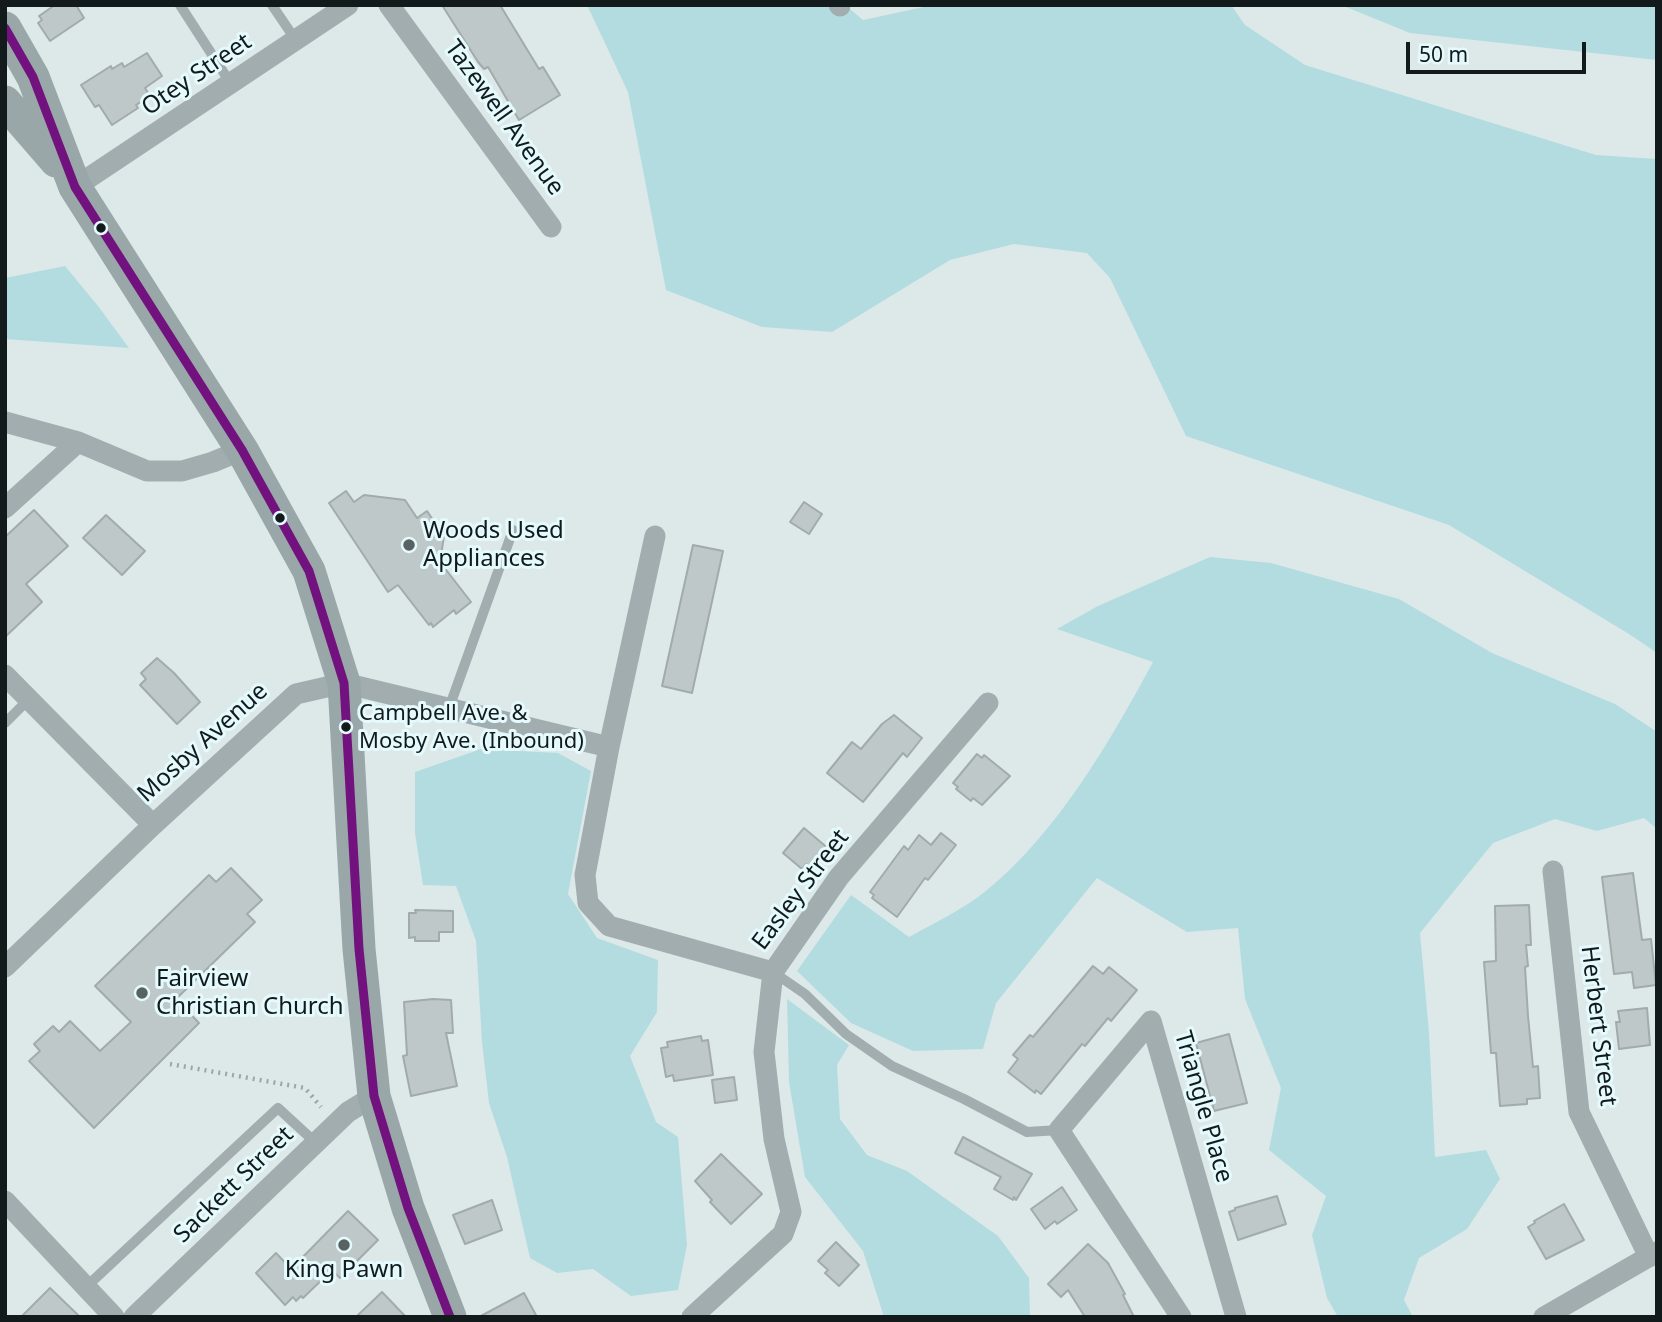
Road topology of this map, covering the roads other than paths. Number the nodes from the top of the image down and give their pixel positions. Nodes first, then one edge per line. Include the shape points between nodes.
1 (180, 5) edge
2 (272, 5) edge
3 (348, 5) edge
4 (388, 5) edge
5 (5, 28) edge
6 (295, 39) junction
7 (231, 84) junction
8 (5, 102) edge
9 (72, 182) junction
10 (551, 227) dead end
11 (5, 422) edge
12 (78, 442) junction
13 (242, 450) junction
14 (5, 508) edge
15 (513, 530) dead end
16 (655, 536) dead end
17 (5, 675) edge
18 (344, 683) junction
19 (29, 699) junction
20 (988, 703) dead end
21 (449, 708) junction
22 (5, 723) edge
23 (609, 747) junction
24 (153, 825) junction
25 (1553, 871) dead end
26 (5, 967) edge
27 (773, 972) junction
28 (374, 1096) junction
29 (1059, 1130) junction
30 (316, 1143) junction
31 (5, 1201) edge
32 (1653, 1254) edge
33 (86, 1287) junction
34 (114, 1317) edge
35 (134, 1317) edge
36 (450, 1317) edge
37 (692, 1317) edge
38 (1181, 1317) edge
39 (1236, 1317) edge
40 (1544, 1317) edge

1 - 7 lane
2 - 6 lane
3 - 6 street, Otey Street
4 - 10 street, Tazewell Avenue
5 - 9 main road via 33,77
6 - 7 street, Otey Street
7 - 9 street, Otey Street
8 - 9 main road
9 - 13 main road
11 - 12 street
12 - 13 street via 147,471 182,471
12 - 14 street
13 - 18 main road via 309,571
15 - 21 lane
16 - 23 street
17 - 19 street
18 - 21 street, Mosby Avenue
18 - 24 street, Mosby Avenue via 296,694
18 - 28 main road via 359,948
19 - 22 lane
19 - 24 street
20 - 27 street, Easley Street via 839,877
21 - 23 street, Mosby Avenue
23 - 27 street via 585,875 589,903 609,926
24 - 26 street, Mosby Avenue
25 - 32 street, Herbert Street via 1579,1112
27 - 29 lane via 892,1066 1027,1132
27 - 37 street, Easley Street via 764,1052 774,1139 791,1212 783,1234
28 - 30 street, Sackett Street via 348,1112
28 - 36 main road via 408,1208
29 - 38 street
29 - 39 street, Triangle Place via 1151,1021
30 - 33 lane via 278,1108
30 - 35 street, Sackett Street
31 - 33 street
32 - 40 street
33 - 34 street

